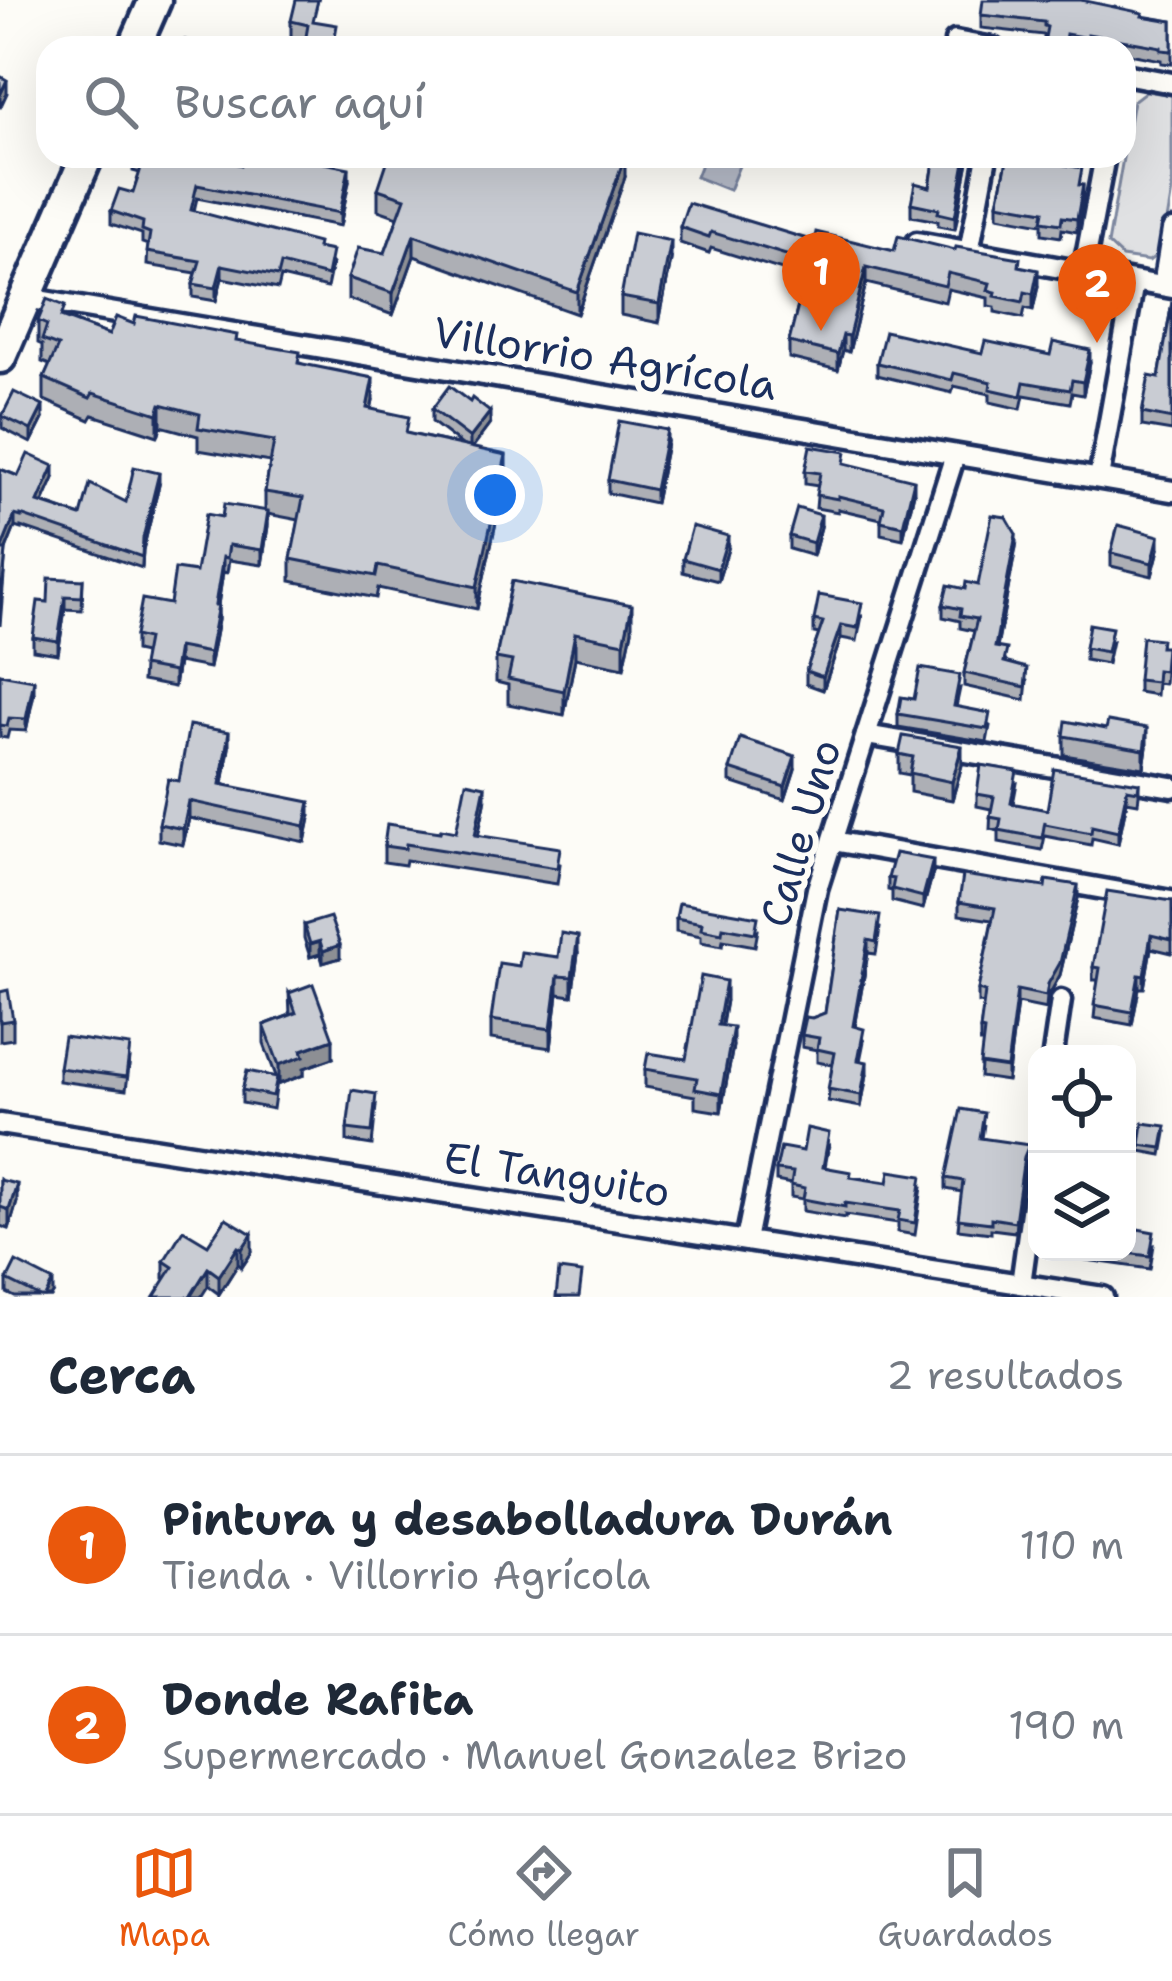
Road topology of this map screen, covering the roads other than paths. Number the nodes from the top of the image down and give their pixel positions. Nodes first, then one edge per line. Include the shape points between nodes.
1 (155, 0) edge
2 (139, 36) edge
3 (1136, 76) edge
4 (1172, 83) edge
5 (82, 168) edge
6 (985, 168) edge
7 (1103, 168) edge
8 (1172, 230) edge
9 (907, 240) edge
10 (969, 252) junction
11 (1083, 272) junction
12 (1134, 282) junction
13 (1167, 287) edge
14 (26, 298) junction
15 (0, 356) edge
16 (955, 455) junction
17 (1099, 478) junction
18 (1172, 490) edge
19 (866, 735) junction
20 (1172, 788) edge
21 (833, 841) junction
22 (1171, 901) edge
23 (1061, 1000) dead end
24 (1054, 1045) edge
25 (0, 1124) edge
26 (1028, 1234) edge
27 (746, 1240) junction
28 (1021, 1284) junction
29 (1103, 1297) edge

1 - 2 main road
3 - 4 street
5 - 14 main road
6 - 10 street
7 - 11 street
8 - 13 street
9 - 10 street
10 - 11 street
11 - 12 street
12 - 13 street
12 - 17 street
14 - 15 main road
14 - 16 street, Villorrio Agrícola
16 - 17 street, Villorrio Agrícola
16 - 19 street, Calle Uno
17 - 18 street, Villorrio Agrícola
19 - 20 street
19 - 21 street, Calle Uno
21 - 22 street
21 - 27 street, Calle Uno via 812,907
23 - 24 street
25 - 27 street, El Tanguito
26 - 28 street
27 - 28 street, El Tanguito
28 - 29 street, El Tanguito

